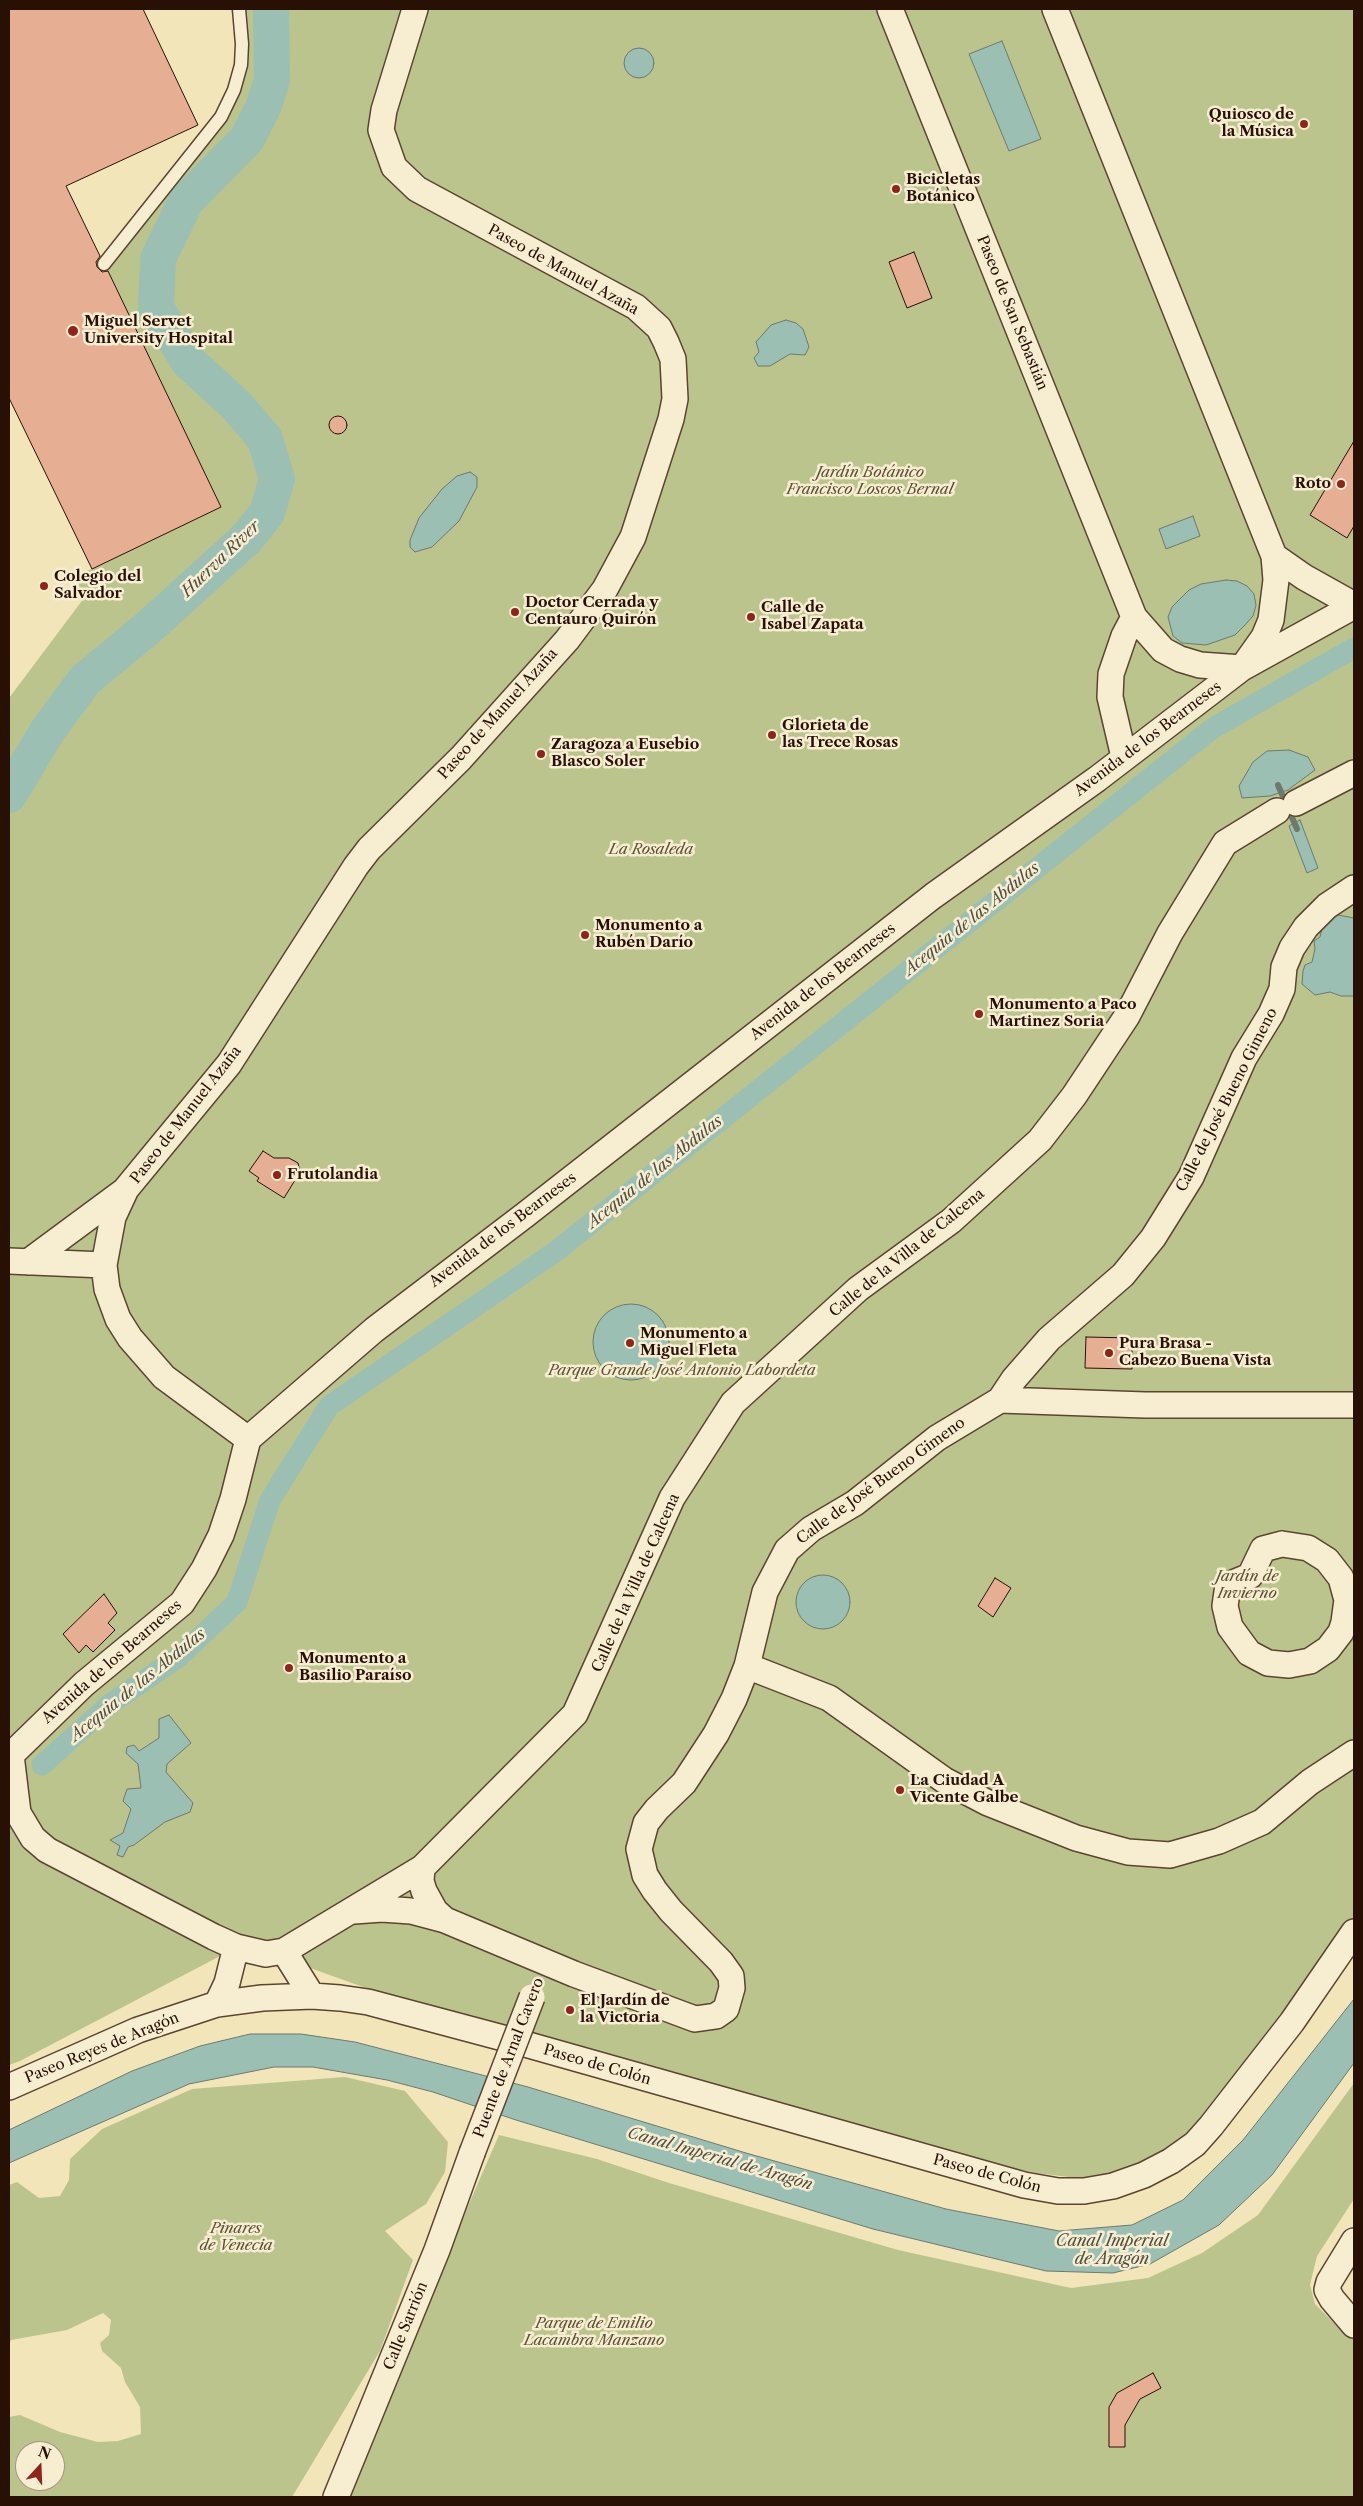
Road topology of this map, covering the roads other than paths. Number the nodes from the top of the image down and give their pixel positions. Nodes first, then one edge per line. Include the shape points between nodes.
1 (239, 9) edge
2 (415, 9) edge
3 (890, 9) edge
4 (1054, 9) edge
5 (104, 264) dead end
6 (1274, 556) junction
7 (1354, 606) edge
8 (1134, 617) junction
9 (1242, 668) junction
10 (1124, 757) junction
11 (1354, 773) edge
12 (1354, 888) edge
13 (126, 1190) junction
14 (18, 1261) edge
15 (104, 1265) junction
16 (1027, 1364) junction
17 (1000, 1400) junction
18 (1042, 1401) junction
19 (1354, 1405) edge
20 (248, 1440) junction
21 (1349, 1624) edge
22 (747, 1666) junction
23 (1354, 1753) edge
24 (10, 1756) edge
25 (422, 1868) junction
26 (349, 1912) junction
27 (445, 1920) junction
28 (1354, 1932) edge
29 (236, 1947) junction
30 (284, 1951) junction
31 (545, 1962) junction
32 (312, 1996) junction
33 (217, 2004) junction
34 (518, 2042) joint
35 (9, 2087) edge
36 (472, 2153) joint
37 (1354, 2241) edge
38 (1354, 2325) edge
39 (336, 2497) edge

1 - 5 lane via 241,65 221,117
2 - 13 street, Paseo de Manuel Azaña via 384,110 381,130 394,167 417,189 620,297 650,319 659,328 673,359 675,399 671,419 633,537 605,589 567,640 461,758 369,849 229,1064
3 - 8 street, Paseo de San Sebastián
4 - 6 street
6 - 7 street
6 - 9 street via 1276,580 1271,620 1264,637
7 - 9 street, Avenida de los Bearneses
8 - 9 street, Paseo de San Sebastián via 1163,650 1200,665
8 - 10 street via 1111,674 1110,697
9 - 10 street, Avenida de los Bearneses
10 - 20 street, Avenida de los Bearneses via 933,896 525,1215 442,1276 374,1330
11 - 25 street, Calle de la Villa de Calcena via 1286,807 1225,843 1170,933 1127,1016 1040,1140 951,1221 858,1289 733,1403 672,1498 575,1714
12 - 16 street, Calle de José Bueno Gimeno via 1327,906 1306,926 1292,948 1284,967 1282,989 1271,1014 1244,1058 1190,1176 1152,1238 1123,1275 1049,1338
13 - 14 street
13 - 15 street, Paseo de Manuel Azaña via 113,1218
14 - 15 street
15 - 20 street, Paseo de Manuel Azaña via 107,1289 130,1338 164,1376
16 - 17 street, Calle de José Bueno Gimeno
16 - 18 street
17 - 18 street
17 - 22 street, Calle de José Bueno Gimeno via 937,1438 855,1503 811,1529 787,1550 765,1592
18 - 19 street via 1145,1405
20 - 24 street, Avenida de los Bearneses via 221,1535 182,1603 84,1684
21 - 21 street via 1346,1594 1335,1568 1308,1548 1270,1540 1250,1576 1221,1598 1230,1628 1241,1645 1258,1659 1278,1665 1300,1664 1320,1656
22 - 23 street via 829,1698 944,1780 988,1803 1076,1838 1128,1852 1170,1855 1219,1841 1262,1822 1310,1782
22 - 31 street, Calle de José Bueno Gimeno via 716,1734 684,1783 646,1823 639,1849 645,1876 655,1891 731,1976 731,1993 726,2009 716,2016 695,2019
24 - 29 street, Avenida de los Bearneses via 18,1813 33,1838 47,1850
25 - 26 street, Calle de la Villa de Calcena
25 - 27 street via 424,1891 435,1911
26 - 27 street, Calle de José Bueno Gimeno via 392,1909
26 - 30 street, Avenida de los Bearneses
27 - 31 street, Calle de José Bueno Gimeno
28 - 34 street, Paseo de Colón via 1292,2022 1195,2144 1144,2175 1113,2186 1084,2190 1058,2192 1024,2185
29 - 30 street, Avenida de los Bearneses via 266,1954
29 - 33 street via 227,1983
30 - 32 street
31 - 36 street, Puente de Arnal Cavero, bridge
32 - 33 street, Paseo Reyes de Aragón
32 - 34 street, Paseo Reyes de Aragón via 368,2002
33 - 35 street, Paseo Reyes de Aragón via 138,2030
36 - 39 street, Calle Sarrión via 437,2250
37 - 38 street via 1329,2282 1328,2290

